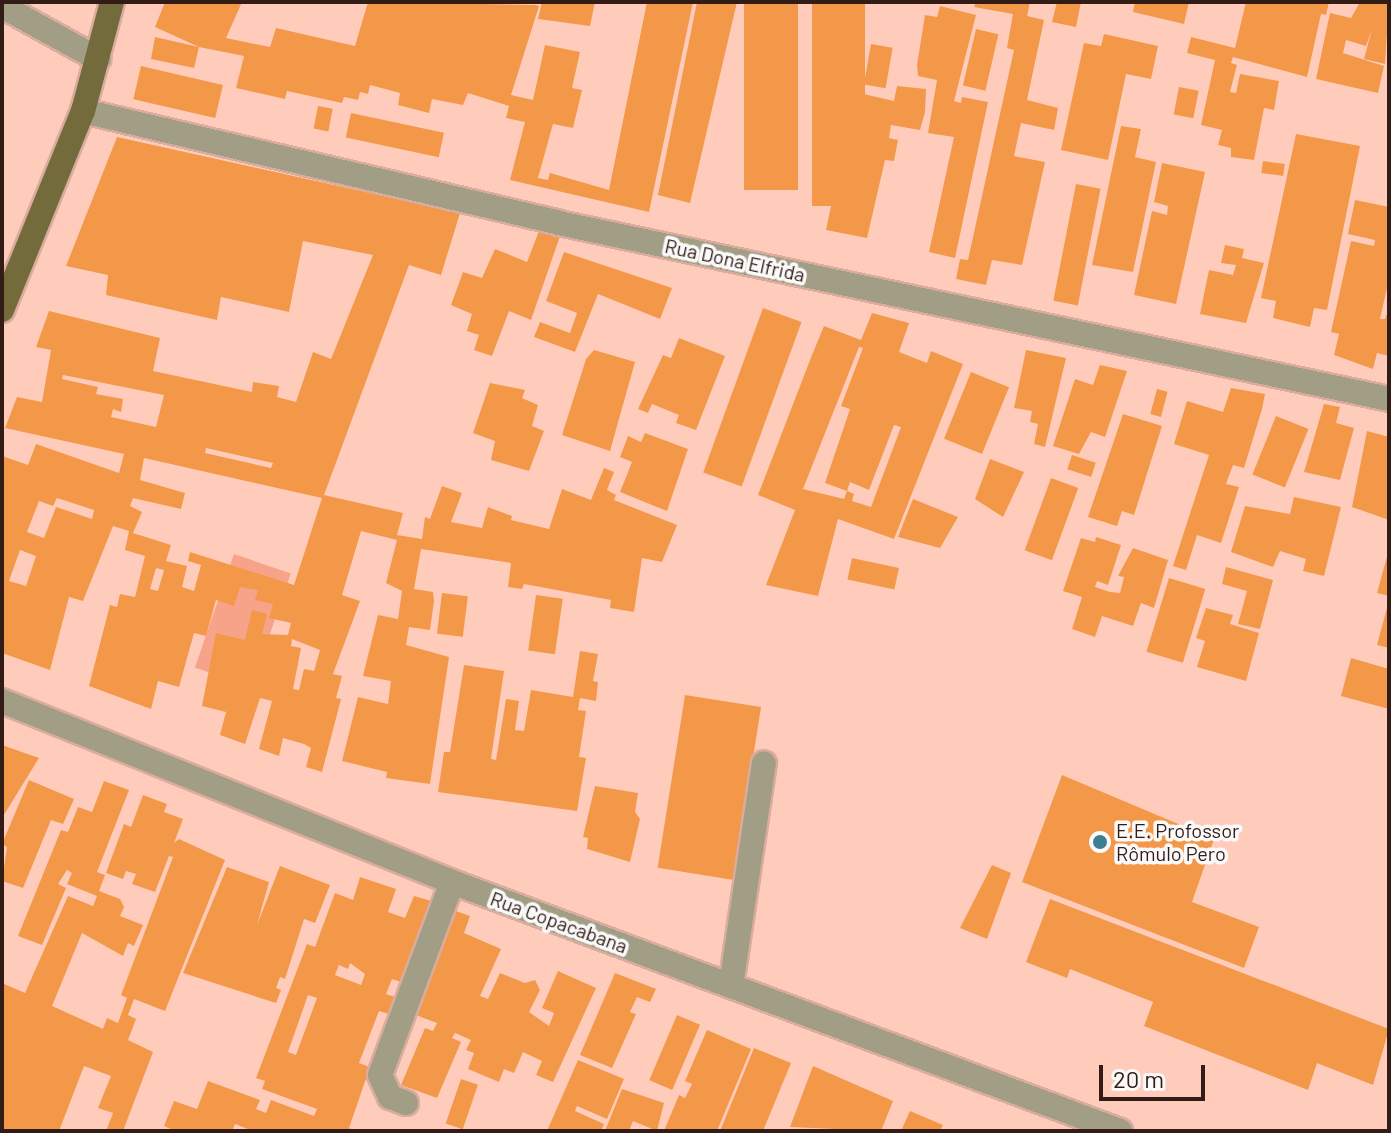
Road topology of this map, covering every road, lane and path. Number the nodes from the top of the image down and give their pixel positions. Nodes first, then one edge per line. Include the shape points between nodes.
1 (112, 2) edge
2 (2, 6) edge
3 (98, 59) junction
4 (83, 111) junction
5 (2, 310) edge
6 (1389, 399) edge
7 (2, 701) edge
8 (764, 763) dead end
9 (452, 882) junction
10 (731, 986) junction
11 (406, 1103) dead end
12 (1120, 1131) edge

1 - 3 main road
2 - 3 street
3 - 4 main road
4 - 5 main road
4 - 6 street, Rua Dona Elfrida via 559,223
7 - 9 street, Rua Copacabana
8 - 10 street
9 - 10 street, Rua Copacabana
9 - 11 street via 380,1075 390,1097
10 - 12 street, Rua Copacabana

